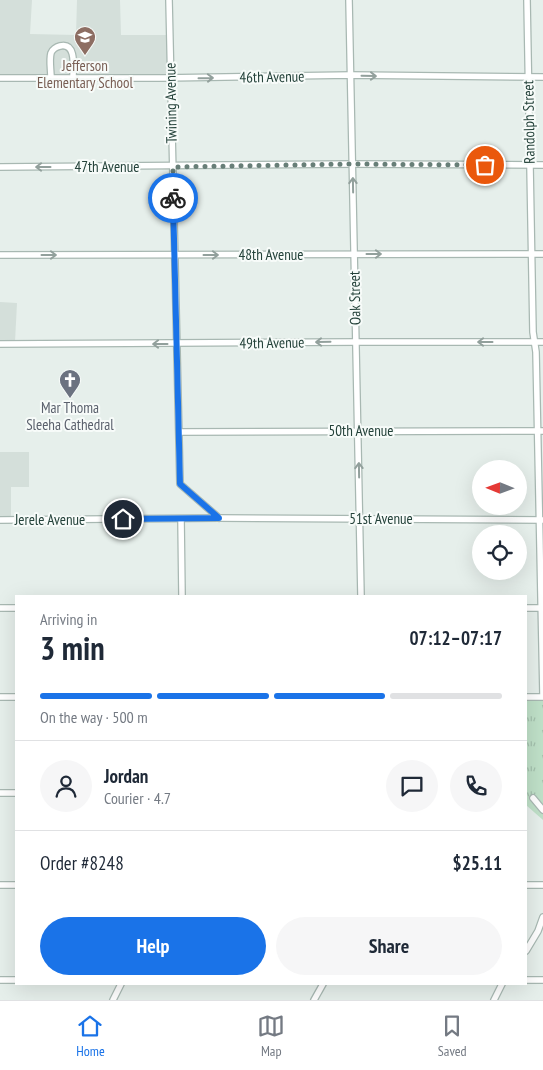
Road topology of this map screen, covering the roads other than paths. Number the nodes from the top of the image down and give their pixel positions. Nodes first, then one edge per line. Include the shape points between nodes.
1 (169, 0) edge
2 (349, 0) edge
3 (527, 0) edge
4 (351, 75) junction
5 (73, 77) junction
6 (529, 77) junction
7 (543, 77) edge
8 (0, 78) edge
9 (51, 78) junction
10 (171, 78) junction
11 (353, 164) junction
12 (543, 165) edge
13 (530, 166) junction
14 (0, 167) edge
15 (173, 167) junction
16 (354, 254) junction
17 (531, 254) junction
18 (543, 254) edge
19 (0, 255) edge
20 (175, 255) junction
21 (356, 342) junction
22 (534, 342) junction
23 (543, 342) edge
24 (0, 344) edge
25 (176, 344) junction
26 (358, 430) junction
27 (540, 431) edge
28 (179, 432) junction
29 (219, 518) junction
30 (181, 519) junction
31 (360, 519) junction
32 (0, 520) edge
33 (541, 520) edge
34 (182, 595) edge
35 (361, 595) edge
36 (0, 608) edge
37 (15, 608) edge
38 (527, 608) edge
39 (542, 608) edge
40 (543, 696) edge
41 (0, 697) edge
42 (15, 697) edge
43 (527, 697) edge
44 (0, 793) edge
45 (15, 793) edge
46 (533, 798) dead end
47 (543, 810) edge
48 (0, 885) edge
49 (15, 885) edge
50 (527, 885) edge
51 (543, 885) edge
52 (543, 917) edge
53 (527, 949) edge
54 (0, 980) edge
55 (15, 980) edge
56 (527, 980) edge
57 (543, 980) edge
58 (120, 985) edge
59 (322, 985) edge
60 (502, 985) edge
61 (113, 1000) edge
62 (314, 1000) edge
63 (494, 1000) edge

1 - 10 street, Twining Avenue
2 - 4 street, Oak Street
3 - 6 street, Randolph Street
4 -> 6 street, 46th Avenue
10 -> 4 street, 46th Avenue
4 - 11 street, Oak Street
5 - 9 street, 46th Avenue
5 - 9 street via 74,56 63,45 51,54
5 - 10 street, 46th Avenue
6 - 7 street, 46th Avenue
6 - 13 street, Randolph Street
8 - 9 street, 46th Avenue
10 - 15 street, Twining Avenue
11 - 13 street, 47th Avenue
11 - 15 street, 47th Avenue
16 -> 11 street, Oak Street
12 - 13 street, 47th Avenue
13 - 17 street, Randolph Street
15 -> 14 street, 47th Avenue
15 - 20 street, Twining Avenue
16 -> 17 street, 48th Avenue
20 -> 16 street, 48th Avenue
16 - 21 street, Oak Street
17 - 18 street, 48th Avenue
17 - 22 street, Randolph Street
19 -> 20 street, 48th Avenue
20 - 25 street, Twining Avenue
22 -> 21 street, 49th Avenue
21 -> 25 street, 49th Avenue
21 - 26 street, Oak Street
22 - 23 street, 49th Avenue
22 - 27 street, Randolph Street
25 -> 24 street, 49th Avenue
25 - 28 street, Twining Avenue
26 - 27 street, 50th Avenue
26 - 28 street, 50th Avenue
31 -> 26 street, Oak Street
27 - 33 street, Randolph Street
28 - 29 street, Twining Avenue via 180,484
29 - 30 street, Jerele Avenue
29 - 31 street, 51st Avenue
30 - 32 street, Jerele Avenue
30 - 34 street
31 - 33 street, 51st Avenue
31 - 35 street, Oak Street
33 - 39 street, Randolph Street
36 - 37 street
38 - 39 street
39 - 40 street, Randolph Street
40 - 43 street
41 - 42 street
44 - 45 street
46 - 47 street
48 - 49 street
50 - 51 street
52 - 53 street
54 - 55 street
56 - 57 street
58 - 61 street
59 - 62 street
60 - 63 street

